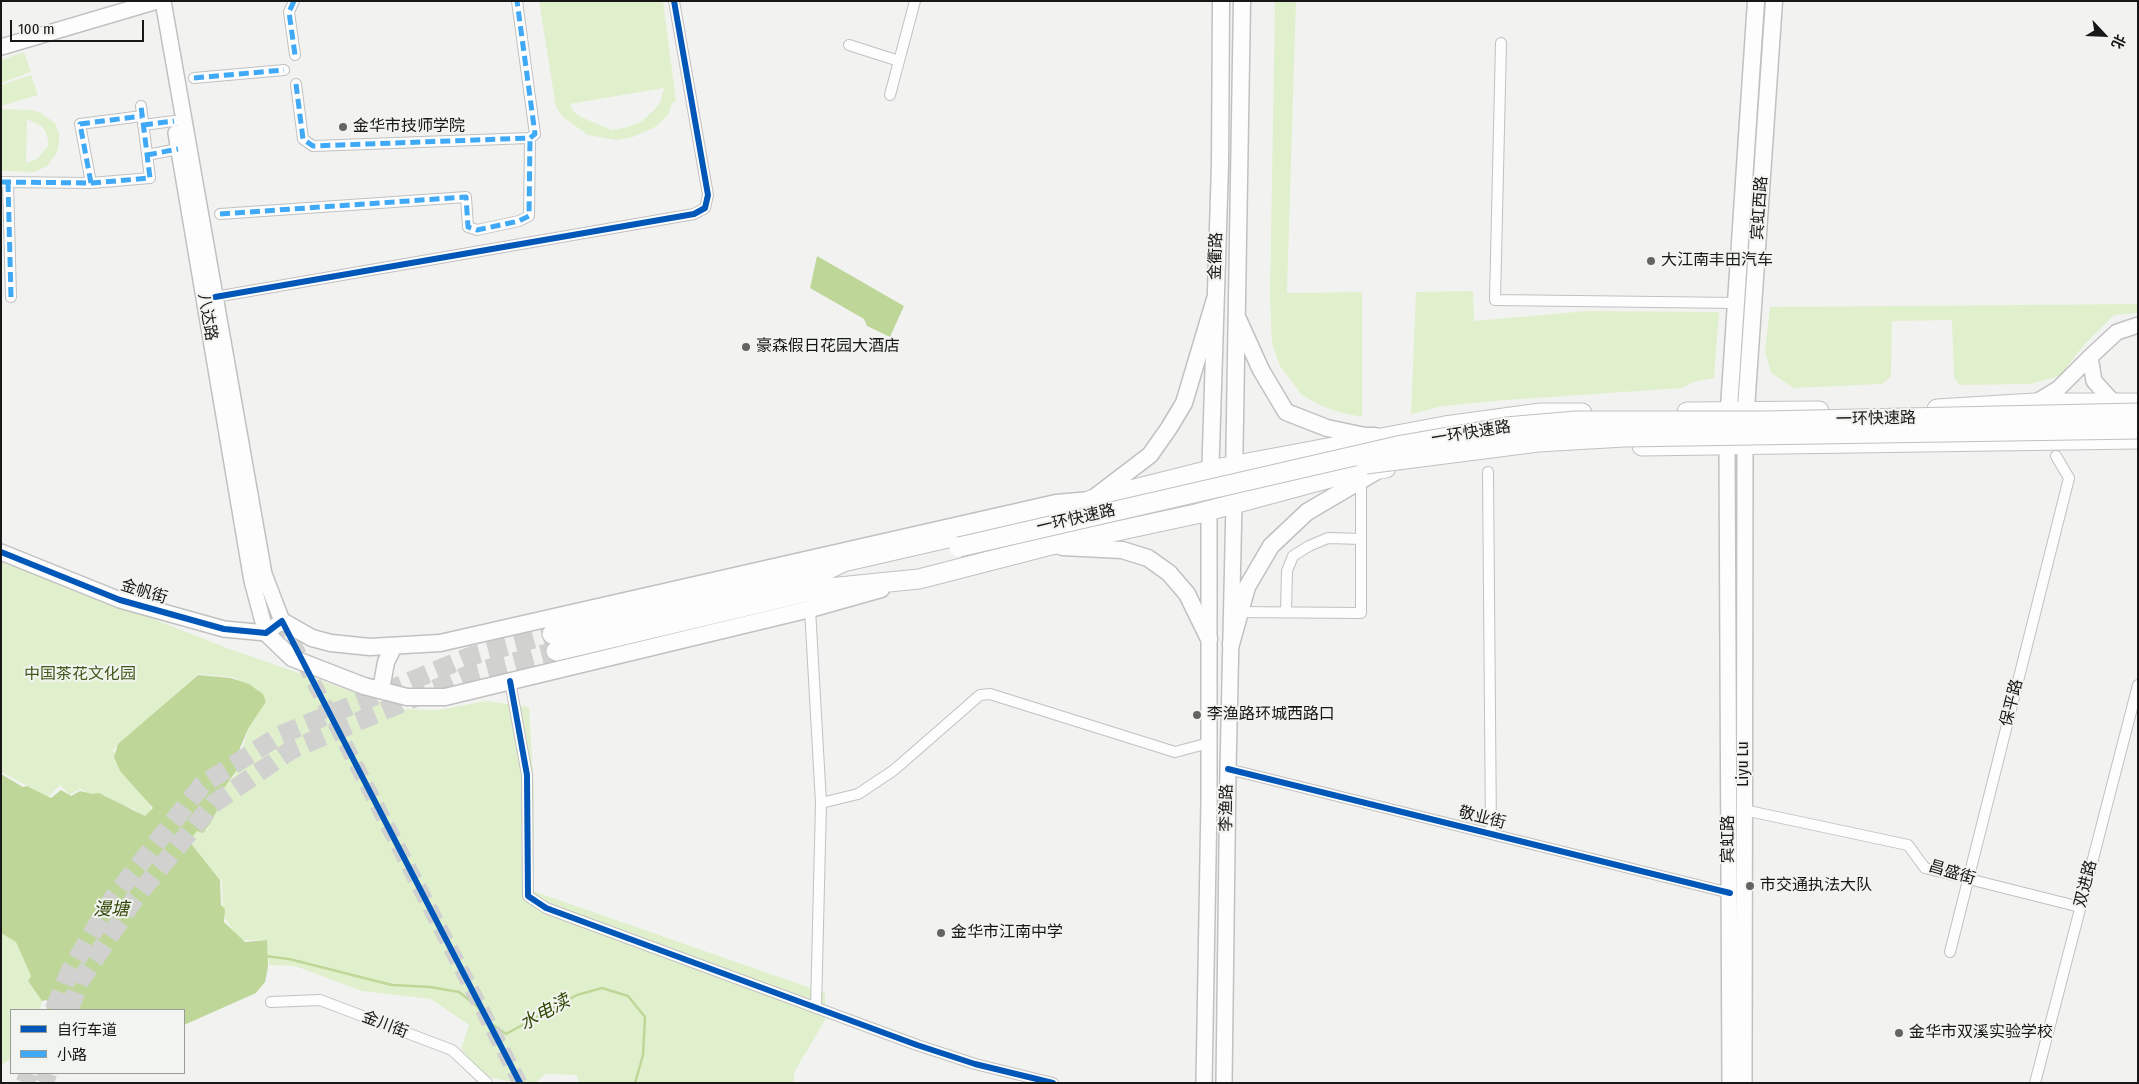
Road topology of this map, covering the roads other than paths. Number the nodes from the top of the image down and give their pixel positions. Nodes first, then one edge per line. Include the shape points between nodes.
1 (294, 1) edge
2 (517, 1) edge
3 (674, 1) edge
4 (915, 1) edge
5 (1221, 1) edge
6 (1242, 1) edge
7 (1756, 1) edge
8 (1774, 1) edge
9 (157, 2) edge
10 (1501, 42) dead end
11 (849, 45) dead end
12 (1, 47) edge
13 (295, 55) dead end
14 (899, 62) junction
15 (284, 70) dead end
16 (194, 78) dead end
17 (296, 84) dead end
18 (890, 96) dead end
19 (142, 116) junction
20 (174, 122) junction
21 (530, 138) junction
22 (178, 149) junction
23 (147, 155) junction
24 (4, 182) edge
25 (90, 183) junction
26 (220, 214) dead end
27 (215, 297) junction
28 (11, 298) dead end
29 (1215, 298) junction
30 (1736, 303) junction
31 (1237, 315) junction
32 (2138, 326) edge
33 (2090, 357) junction
34 (2035, 403) junction
35 (2114, 403) junction
36 (2138, 403) edge
37 (1737, 411) junction
38 (2138, 413) edge
39 (2138, 429) edge
40 (1392, 435) junction
41 (2138, 439) edge
42 (1736, 446) junction
43 (2056, 456) dead end
44 (1234, 466) junction
45 (1210, 470) junction
46 (1378, 470) junction
47 (1488, 472) dead end
48 (1361, 480) junction
49 (1091, 500) junction
50 (1234, 503) junction
51 (1209, 510) junction
52 (1361, 539) junction
53 (1047, 546) junction
54 (1, 552) edge
55 (959, 552) junction
56 (919, 579) junction
57 (819, 581) junction
58 (810, 609) junction
59 (1236, 612) junction
60 (1286, 612) junction
61 (282, 621) junction
62 (266, 633) junction
63 (1209, 639) junction
64 (554, 643) tunnel mouth
65 (1231, 644) joint
66 (394, 646) junction
67 (510, 681) junction
68 (2138, 685) edge
69 (381, 690) junction
70 (1209, 743) junction
71 (1228, 769) junction
72 (821, 803) junction
73 (1744, 810) junction
74 (1491, 834) junction
75 (1968, 879) junction
76 (1730, 893) junction
77 (2080, 907) junction
78 (1950, 952) dead end
79 (271, 1002) dead end
80 (816, 1008) junction
81 (487, 1083) edge
82 (1053, 1083) edge
83 (1204, 1083) edge
84 (1224, 1083) edge
85 (1730, 1083) edge
86 (1744, 1083) edge
87 (2035, 1083) edge

1 - 13 street via 289,12
2 - 21 street via 535,134
3 - 27 street via 708,195 705,208 694,214
4 - 14 street
5 - 29 main road, 金衢路
6 - 31 main road, 金衢路
7 - 30 main road, 宾虹西路
8 - 37 main road, 宾虹西路
9 - 12 main road
9 - 20 main road, 八达路
9 - 27 main road
10 - 30 street via 1495,300
11 - 14 street
14 - 18 street
15 - 16 street
17 - 21 street via 303,139 313,146
19 - 20 street
19 - 23 street
19 - 25 street via 80,124
20 - 22 main road, 八达路
21 - 26 street via 529,216 519,221 477,230 468,227 466,198
22 - 23 street
22 - 62 main road, 八达路 via 252,581
23 - 25 street via 150,178
24 - 25 street
24 - 28 street
27 - 61 main road via 264,574
29 - 45 main road, 金衢路
29 - 49 main road via 1184,403 1169,428 1150,454
30 - 37 main road, 宾虹西路
31 - 40 main road via 1261,370 1286,412 1346,432 1365,436
31 - 44 main road, 金衢路
32 - 33 main road via 2117,332
33 - 34 main road via 2058,389
33 - 35 main road via 2094,381
34 - 35 highway
34 - 37 highway via 1890,410
35 - 36 highway
37 - 40 highway via 1541,414
37 - 42 main road, 宾虹西路
38 - 55 highway, 一环快速路, bridge via 1576,422 1506,427 1402,445
39 - 55 highway, 一环快速路, bridge via 1624,437 1538,442 1365,464
40 - 44 highway
41 - 42 highway
42 - 46 highway via 1565,446
42 - 73 main road, Liyu Lu
42 - 76 main road, 宾虹路
43 - 75 street, 保平路 via 2069,478
44 - 45 highway
44 - 50 main road, 金衢路
45 - 49 highway
45 - 51 main road, 金衢路
46 - 48 main road
46 - 50 highway via 1337,476
47 - 74 street
48 - 52 street
48 - 59 main road via 1307,512 1271,546
49 - 57 highway via 1057,513 843,562
49 - 66 main road via 1056,503 440,643
50 - 51 highway
50 - 59 main road
51 - 53 highway
51 - 63 main road, 李渔路
52 - 60 street via 1328,538 1294,556 1287,571
52 - 60 street via 1361,613
53 - 56 highway
53 - 63 main road via 1122,550 1148,558 1169,573 1187,594
54 - 62 main road, 金帆街 via 120,600 224,630
55 - 57 highway, 一环快速路
56 - 57 highway
56 - 58 main road
57 - 64 highway
58 - 67 main road
58 - 72 street
59 - 60 street
59 - 65 main road
61 - 62 main road
61 - 66 main road via 312,638 330,643
62 - 69 main road via 292,658
63 - 70 main road, 李渔路
65 - 71 main road, 李渔路
66 - 69 main road via 386,662
67 - 69 main road via 445,697 407,697
67 - 80 street via 527,775 528,896 546,908
68 - 77 street, 双进路
70 - 72 street via 1175,752 990,694 980,695 894,770 858,794
70 - 83 main road, 李渔路
71 - 74 street, 敬业街
71 - 84 main road, 李渔路
72 - 80 street
73 - 75 street, 昌盛街 via 1908,845 1925,868
73 - 86 main road, Liyu Lu
74 - 76 street, 敬业街
75 - 77 street, 昌盛街
75 - 78 street, 保平路
76 - 85 main road, 宾虹路
77 - 87 street, 双进路
79 - 81 street, 金川街 via 327,1002 452,1050
80 - 82 street via 917,1046

